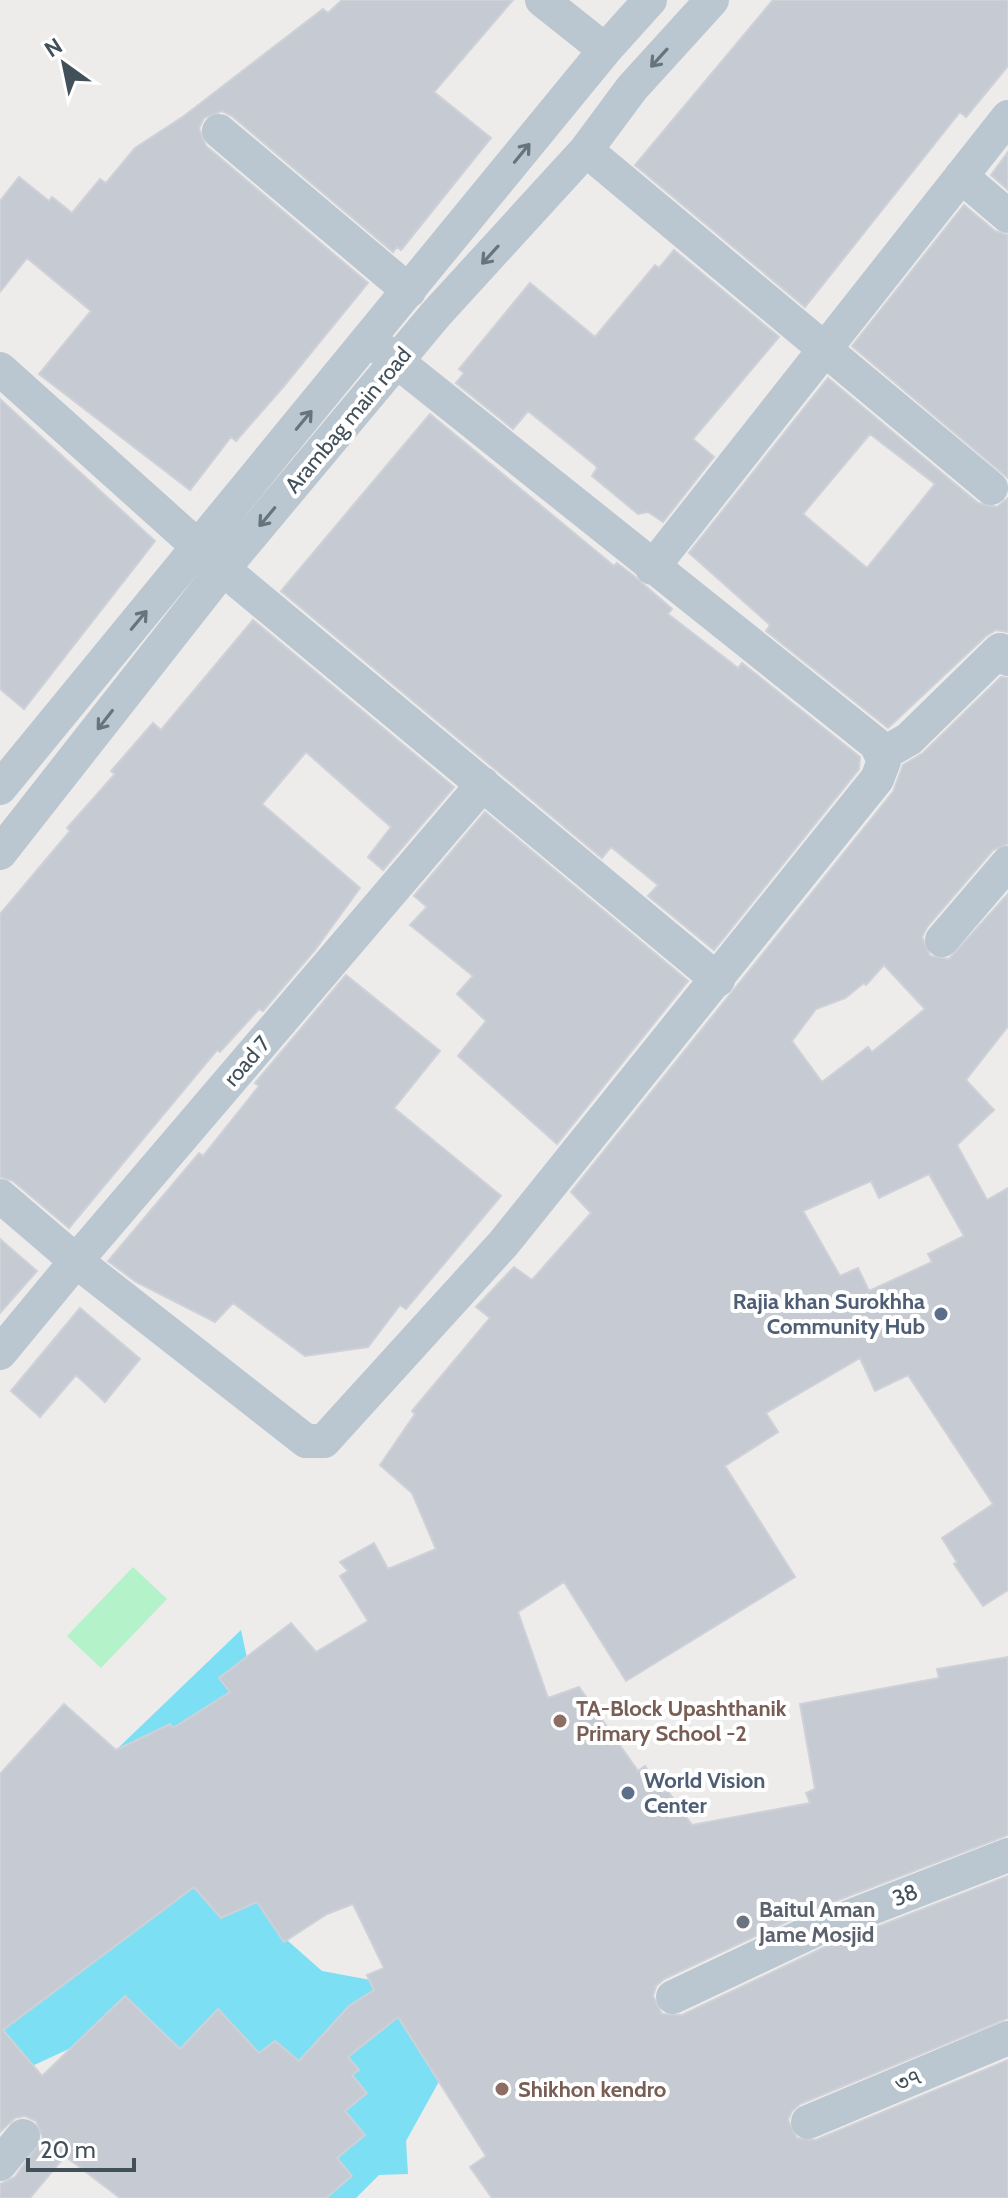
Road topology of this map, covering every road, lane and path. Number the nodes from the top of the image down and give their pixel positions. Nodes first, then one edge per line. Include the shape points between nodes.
1 (542, 0) edge
2 (650, 0) edge
3 (712, 0) edge
4 (605, 50) junction
5 (1008, 117) edge
6 (219, 131) dead end
7 (586, 150) junction
8 (961, 176) junction
9 (1008, 216) edge
10 (409, 291) junction
11 (370, 340) junction
12 (823, 348) junction
13 (395, 363) junction
14 (0, 369) edge
15 (991, 488) dead end
16 (211, 558) junction
17 (652, 568) junction
18 (1008, 659) edge
19 (883, 754) junction
20 (483, 784) junction
21 (0, 788) edge
22 (0, 853) edge
23 (1008, 863) edge
24 (942, 940) dead end
25 (718, 980) junction
26 (0, 1196) edge
27 (76, 1261) junction
28 (0, 1353) edge
29 (1008, 1855) edge
30 (673, 1997) dead end
31 (1008, 2038) edge
32 (808, 2122) dead end
33 (23, 2136) dead end
34 (0, 2164) edge

1 - 4 street
2 - 4 street, Arambag main road
3 -> 7 street, Arambag main road via 632,88
10 -> 4 street, Arambag main road
5 - 8 street
6 - 10 street
7 - 12 street
7 -> 13 street, Arambag main road
8 - 9 street
8 - 12 street
10 - 11 street, Arambag main road
11 - 13 street
16 -> 11 street, Arambag main road
12 - 15 street
12 - 17 street
13 -> 16 street, Arambag main road
13 - 17 street
14 - 16 street
16 - 20 street
21 -> 16 street, Arambag main road
16 -> 22 street, Arambag main road
17 - 19 street
18 - 19 street via 1000,650 909,739
19 - 25 street via 877,779
20 - 25 street
20 - 27 street, road 7
23 - 24 street
25 - 27 street via 503,1244 324,1441 306,1441
26 - 27 street
27 - 28 street, road 7
29 - 30 street, 38 via 815,1930
31 - 32 street, ৩৭
33 - 34 street

